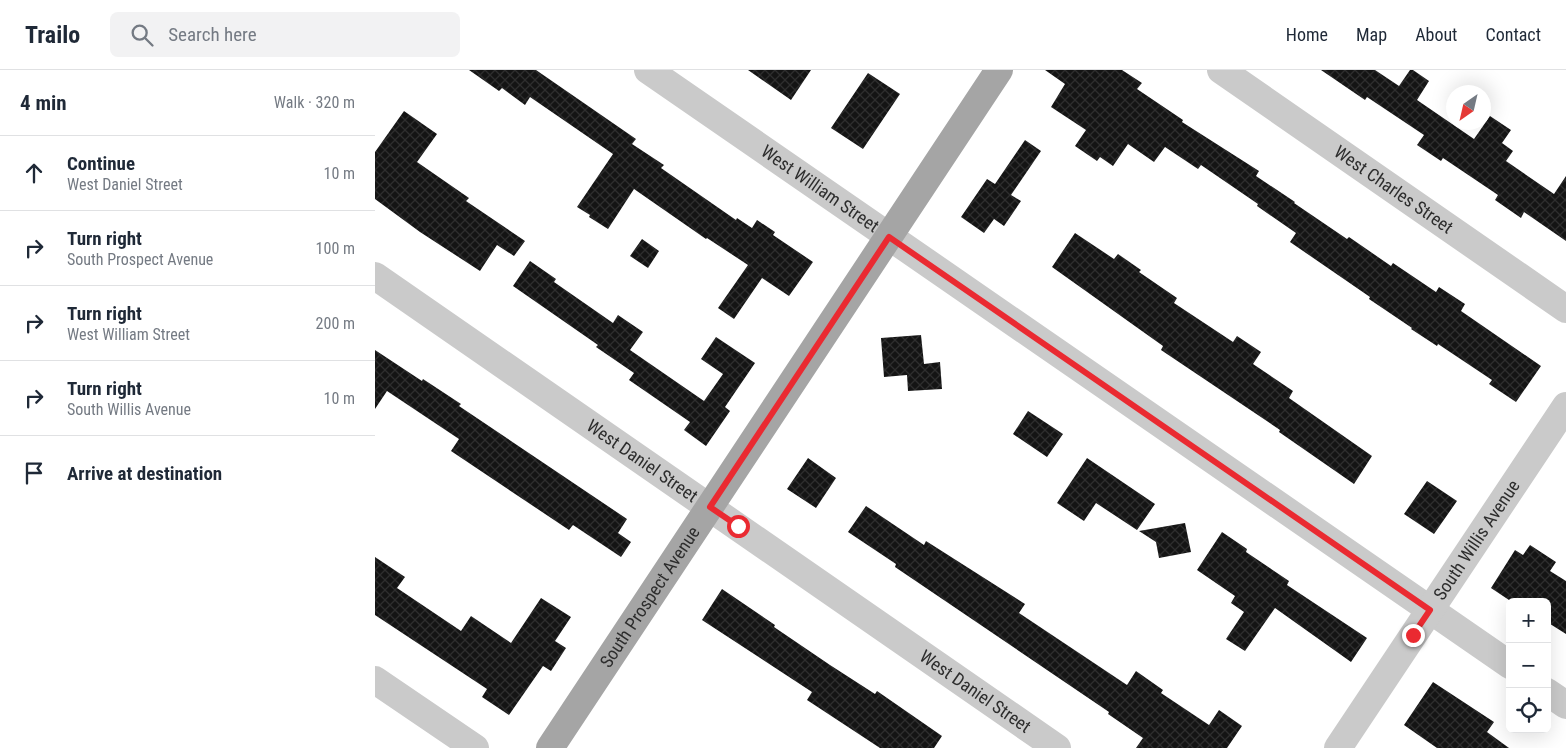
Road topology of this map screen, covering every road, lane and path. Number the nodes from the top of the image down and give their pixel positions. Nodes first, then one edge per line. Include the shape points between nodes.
1 (648, 70) edge
2 (999, 70) edge
3 (1221, 70) edge
4 (889, 237) junction
5 (375, 276) edge
6 (1566, 309) edge
7 (1566, 406) edge
8 (710, 507) junction
9 (1430, 610) junction
10 (1506, 663) edge
11 (375, 680) edge
12 (1551, 695) edge
13 (1566, 705) edge
14 (475, 748) edge
15 (550, 748) edge
16 (1057, 748) edge
17 (1338, 748) edge

1 - 4 street, West William Street
2 - 4 main road, South Prospect Avenue
3 - 6 street, West Charles Street
4 - 8 main road, South Prospect Avenue
4 - 9 street, West William Street
5 - 8 street, West Daniel Street
7 - 9 street, South Willis Avenue
8 - 15 main road, South Prospect Avenue
8 - 16 street, West Daniel Street
9 - 10 street, West William Street
9 - 17 street, South Willis Avenue
11 - 14 street
12 - 13 street

